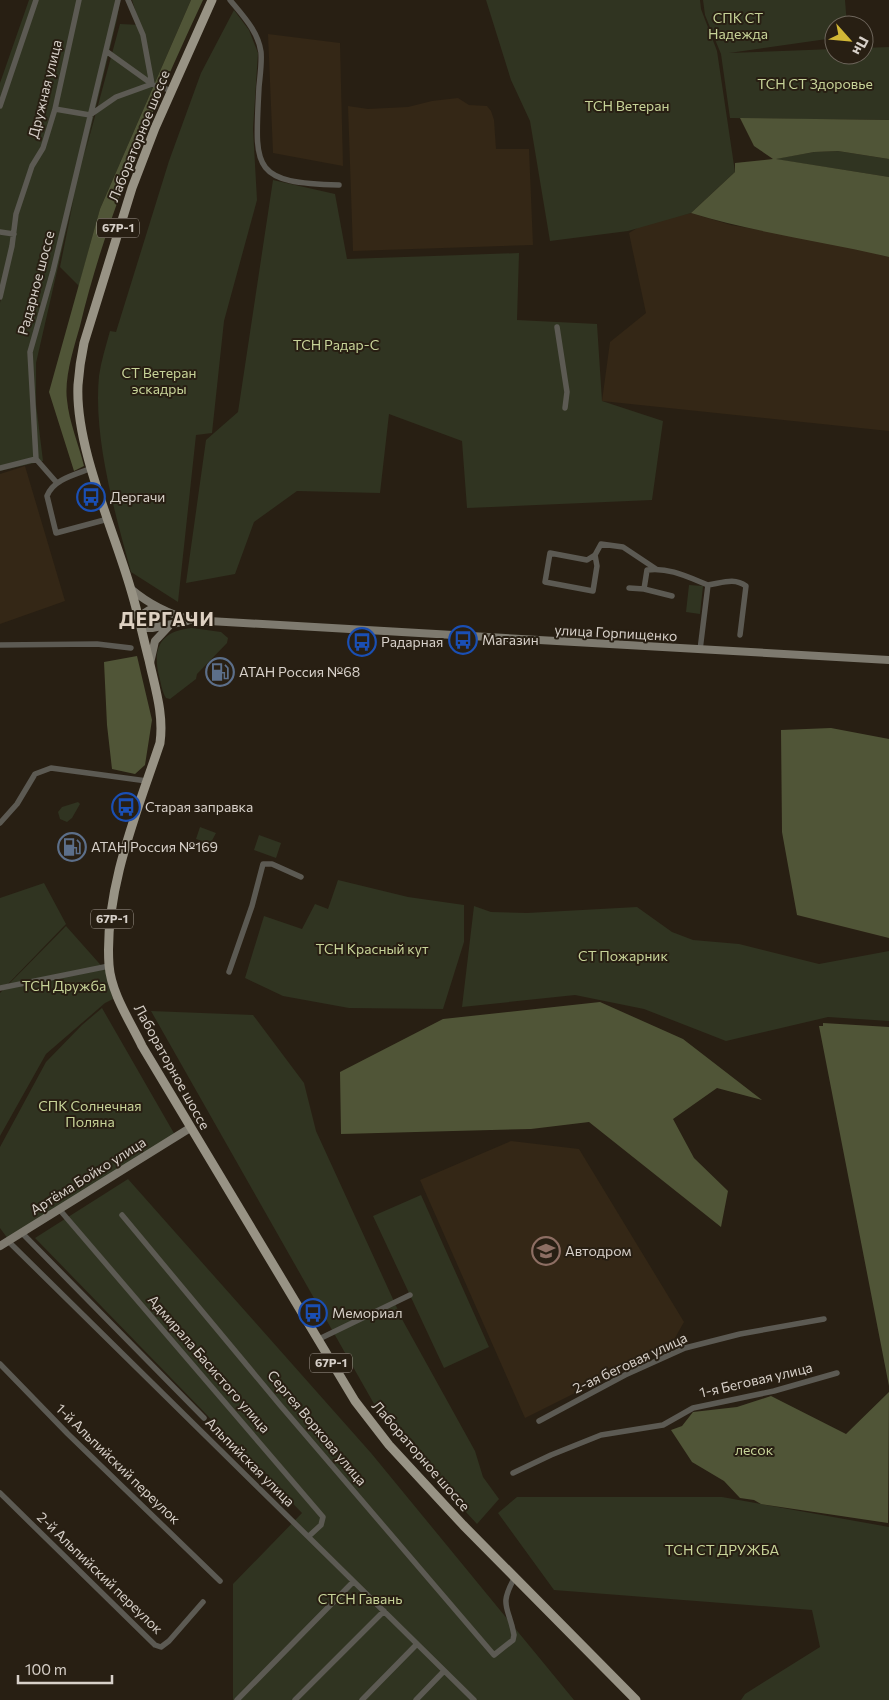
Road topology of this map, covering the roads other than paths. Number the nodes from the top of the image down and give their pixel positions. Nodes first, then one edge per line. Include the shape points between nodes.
1 (36, 0) edge
2 (80, 0) edge
3 (118, 0) edge
4 (128, 0) edge
5 (212, 0) edge
6 (230, 0) edge
7 (106, 51) junction
8 (152, 84) junction
9 (172, 91) junction
10 (0, 106) edge
11 (55, 108) junction
12 (90, 115) junction
13 (339, 185) dead end
14 (0, 232) edge
15 (14, 234) junction
16 (0, 297) edge
17 (557, 326) dead end
18 (565, 408) dead end
19 (36, 459) junction
20 (0, 468) edge
21 (92, 468) junction
22 (57, 483) junction
23 (108, 519) junction
24 (595, 555) junction
25 (656, 568) junction
26 (708, 585) junction
27 (629, 588) dead end
28 (131, 589) junction
29 (644, 589) junction
30 (672, 596) dead end
31 (155, 610) junction
32 (169, 614) junction
33 (138, 617) junction
34 (192, 620) junction
35 (170, 625) junction
36 (141, 628) junction
37 (152, 628) junction
38 (740, 636) dead end
39 (0, 645) edge
40 (131, 648) dead end
41 (700, 650) junction
42 (889, 660) edge
43 (150, 665) junction
44 (147, 781) junction
45 (0, 823) edge
46 (300, 877) dead end
47 (109, 966) junction
48 (229, 972) dead end
49 (0, 988) edge
50 (190, 1128) junction
51 (59, 1209) junction
52 (122, 1215) dead end
53 (21, 1232) junction
54 (8, 1241) junction
55 (0, 1246) edge
56 (410, 1295) dead end
57 (824, 1319) dead end
58 (317, 1340) junction
59 (0, 1364) edge
60 (837, 1373) dead end
61 (204, 1418) dead end
62 (539, 1421) dead end
63 (513, 1473) dead end
64 (0, 1493) edge
65 (309, 1536) junction
66 (515, 1577) junction
67 (220, 1581) dead end
68 (353, 1582) junction
69 (204, 1602) dead end
70 (384, 1611) junction
71 (416, 1645) junction
72 (444, 1671) junction
73 (237, 1700) edge
74 (295, 1700) edge
75 (362, 1700) edge
76 (416, 1700) edge
77 (474, 1700) edge
78 (636, 1700) edge

1 - 10 street
2 - 11 street, Дружная улица
3 - 7 street, Радарное шоссе
4 - 8 street via 143,35
5 - 9 main road, Лабораторное шоссе / 67Р-1
6 - 13 street via 252,27 261,53 260,159 272,176 280,179 298,184
7 - 8 street
7 - 12 street, Радарное шоссе
8 - 9 street
8 - 12 street via 116,97
9 - 21 main road, Лабораторное шоссе / 67Р-1 via 132,188 84,343 78,393
11 - 12 street
11 - 15 street, Дружная улица via 43,148 32,166 16,214
12 - 19 street, Радарное шоссе via 30,352
14 - 15 street
15 - 16 street, Дружная улица
17 - 18 street via 567,392
19 - 20 street
19 - 22 street
21 - 22 street
21 - 23 main road, Лабораторное шоссе / 67Р-1
22 - 23 street via 47,496 56,533
23 - 28 main road, Лабораторное шоссе / 67Р-1
24 - 24 street via 587,560 550,553 545,582 593,591 597,566
24 - 25 street via 600,544 623,547
25 - 26 street via 675,571
25 - 29 street via 647,570
26 - 38 street via 731,580 746,586
26 - 41 street
27 - 29 street
28 - 32 main road, улица Горпищенко
28 - 33 main road, Лабораторное шоссе / 67Р-1
29 - 30 street
31 - 32 main road
31 - 33 main road via 147,610
31 - 37 main road via 160,620
32 - 34 main road, улица Горпищенко
33 - 36 main road, Лабораторное шоссе / 67Р-1
34 - 35 main road, улица Горпищенко
34 - 41 main road, улица Горпищенко
35 - 37 main road, улица Горпищенко
35 - 43 main road via 155,642
36 - 37 main road
36 - 43 main road, Лабораторное шоссе / 67Р-1
39 - 40 street via 97,644
41 - 42 main road, улица Горпищенко
43 - 44 main road, Лабораторное шоссе / 67Р-1 via 161,722 160,743
44 - 45 street via 51,768 34,774 17,804
44 - 47 main road, Лабораторное шоссе / 67Р-1 via 118,874
46 - 48 street via 272,864 264,864
47 - 49 street
47 - 50 main road, Лабораторное шоссе / 67Р-1 via 120,1003
50 - 51 main road, Артёма Бойко улица
50 - 58 main road, Лабораторное шоссе / 67Р-1
51 - 53 main road, Артёма Бойко улица
51 - 65 street, Адмирала Басистого улица via 324,1517 321,1525
52 - 66 street, Сергея Воркова улица via 494,1655 513,1640 505,1594
53 - 54 main road, Артёма Бойко улица
53 - 61 street
54 - 55 main road, Артёма Бойко улица
54 - 65 street, Альпийская улица
56 - 58 street
57 - 62 street, 2-ая беговая улица via 685,1348 625,1375
58 - 66 main road, Лабораторное шоссе / 67Р-1 via 354,1401 388,1444
59 - 67 street, 1-й Альпийский переулок
60 - 63 street, 1-я Беговая улица via 693,1408 663,1425 601,1435
64 - 69 street, 2-й Альпийский переулок via 154,1646 160,1647 169,1641
65 - 68 street, Альпийская улица
66 - 78 main road, Лабораторное шоссе / 67Р-1
68 - 70 street, Альпийская улица
68 - 73 street
70 - 71 street, Альпийская улица
70 - 74 street
71 - 72 street, Альпийская улица
71 - 75 street
72 - 76 street
72 - 77 street, Альпийская улица

